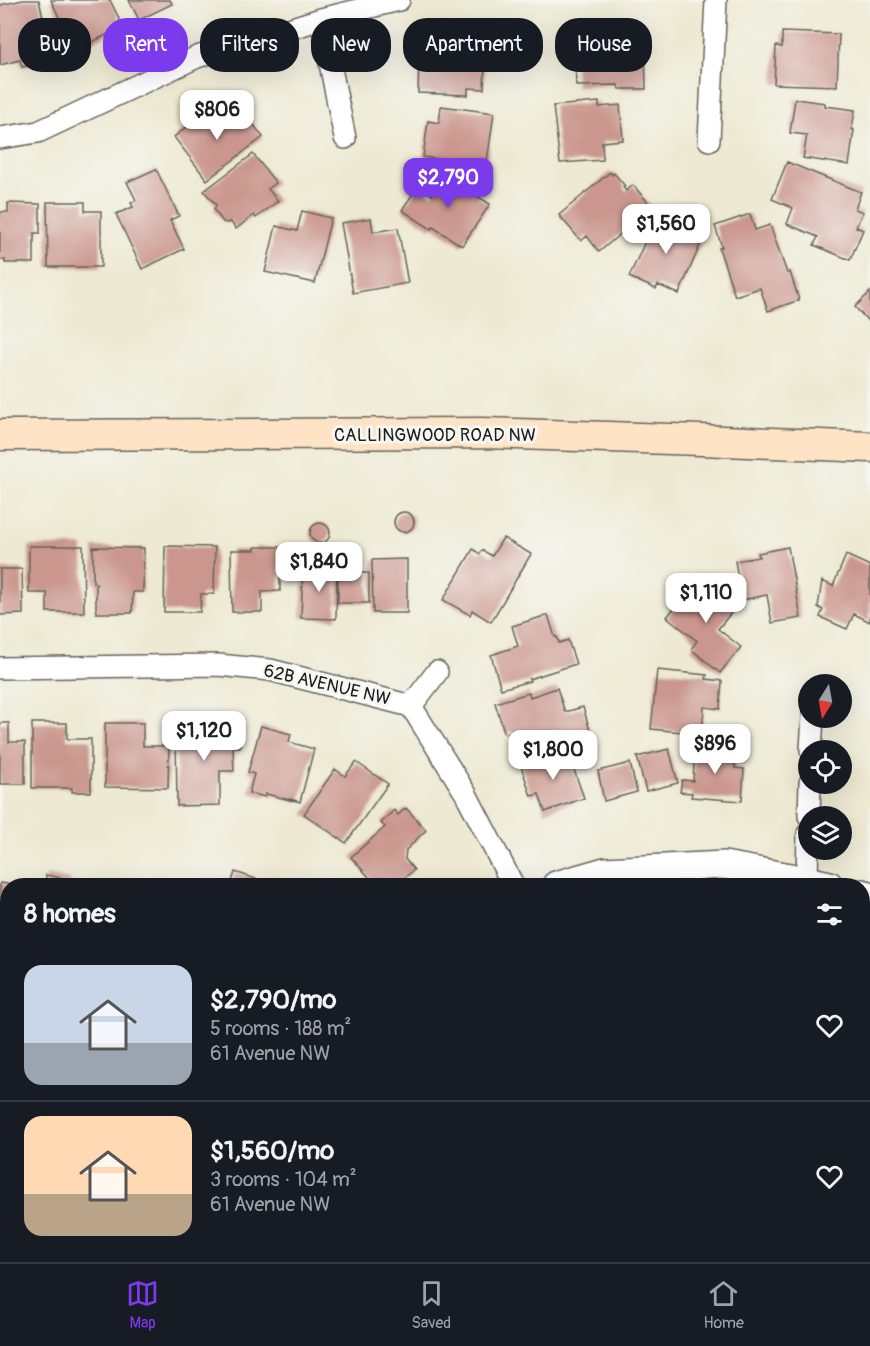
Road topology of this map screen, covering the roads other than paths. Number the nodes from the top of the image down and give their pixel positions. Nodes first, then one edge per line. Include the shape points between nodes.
1 (399, 0) edge
2 (716, 0) edge
3 (325, 18) edge
4 (311, 22) edge
5 (332, 72) edge
6 (0, 138) edge
7 (345, 138) dead end
8 (709, 140) dead end
9 (0, 435) edge
10 (870, 447) edge
11 (0, 668) edge
12 (437, 672) dead end
13 (411, 706) junction
14 (813, 860) edge
15 (509, 878) edge
16 (580, 878) edge
17 (796, 878) edge
18 (817, 878) edge

1 - 3 street
2 - 8 street
4 - 6 street via 197,57 38,132
5 - 7 street
9 - 10 main road, CALLINGWOOD ROAD NW via 483,433
11 - 13 street, 62B AVENUE NW via 218,665 270,670
12 - 13 street
13 - 15 street, 62B AVENUE NW via 466,794
14 - 18 street
16 - 17 street via 605,871 724,865

